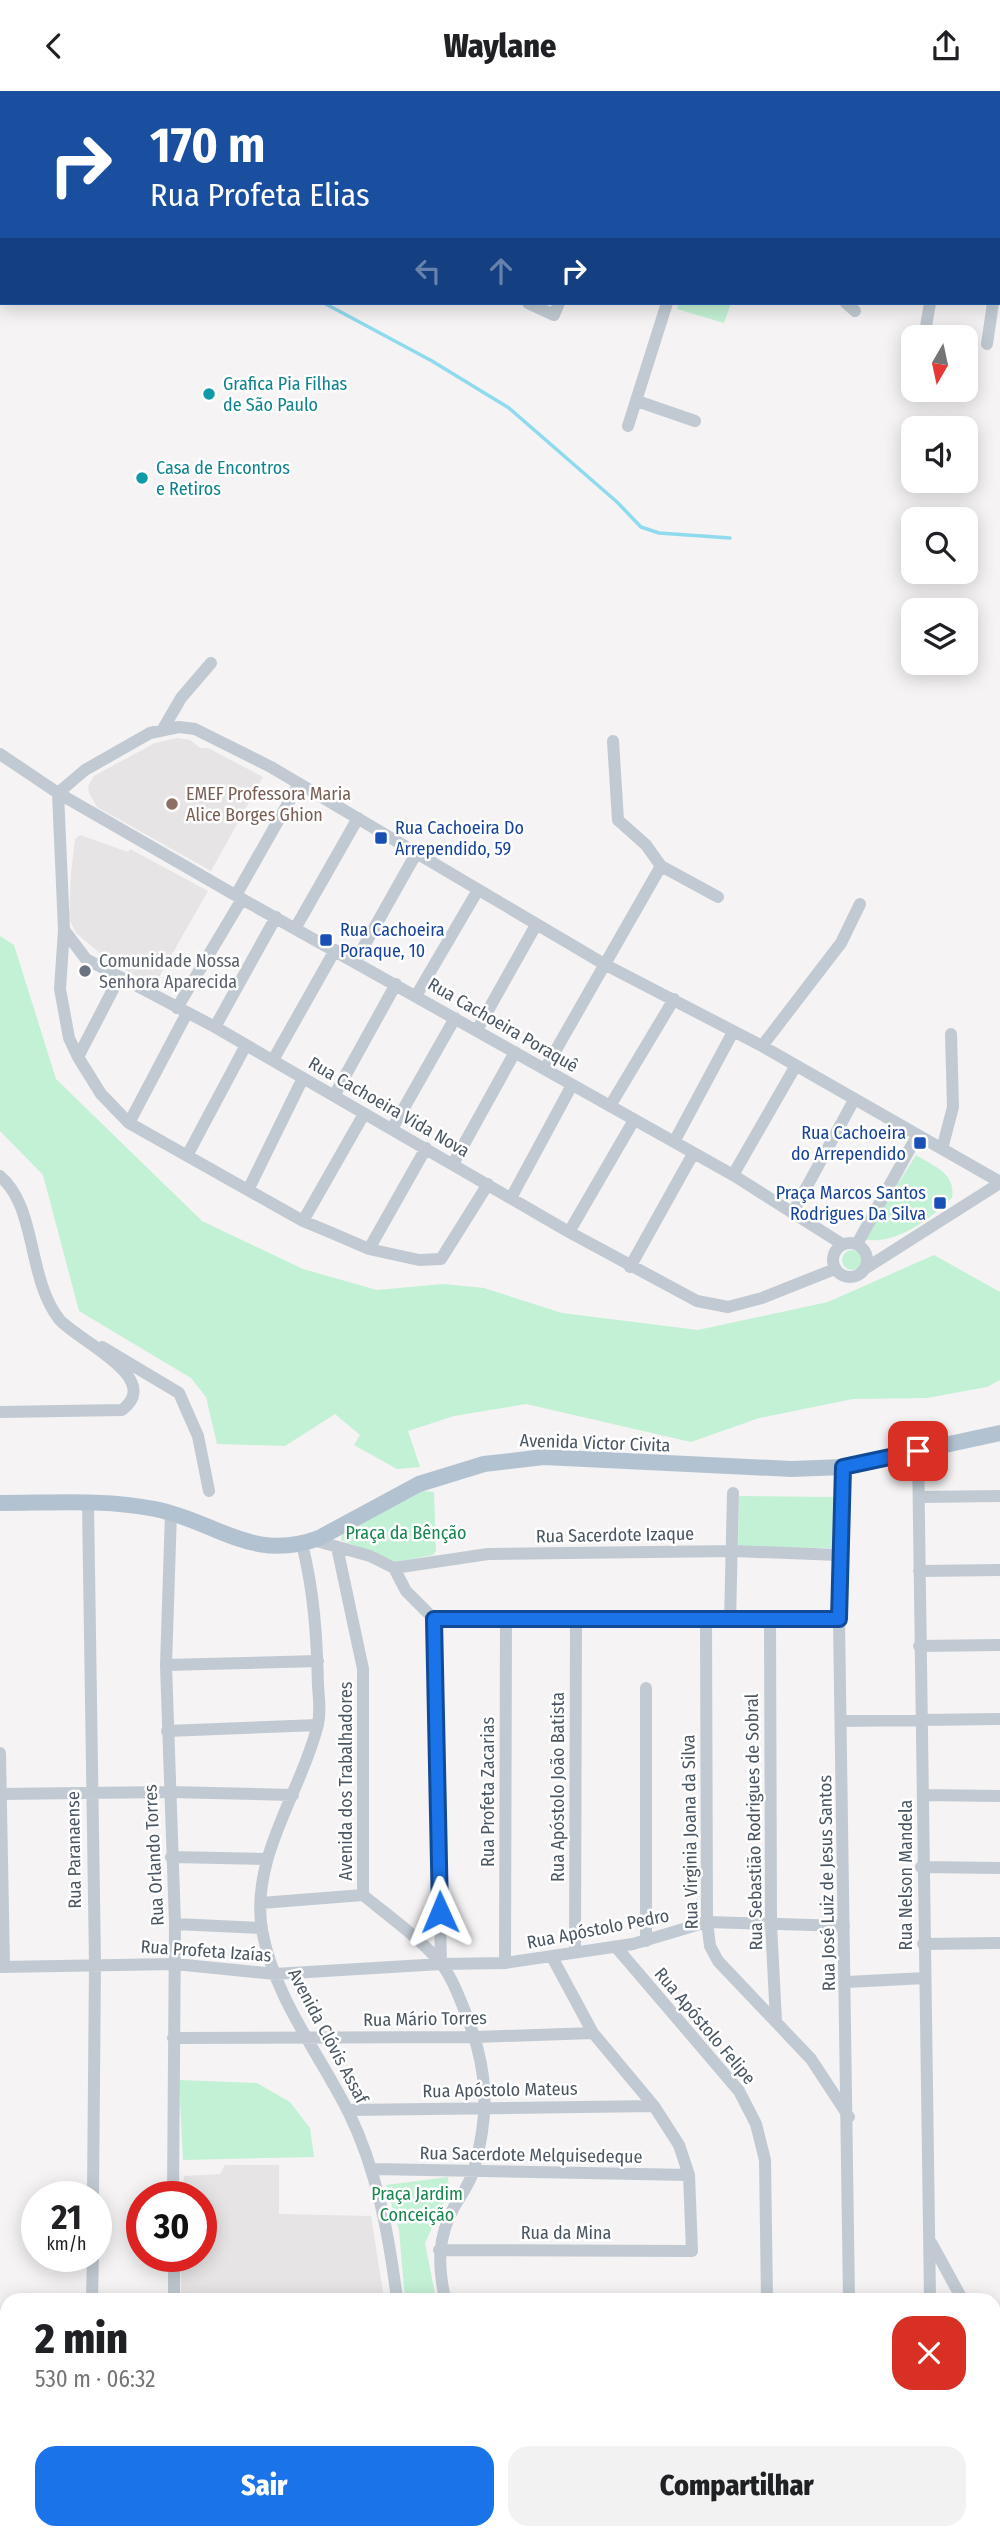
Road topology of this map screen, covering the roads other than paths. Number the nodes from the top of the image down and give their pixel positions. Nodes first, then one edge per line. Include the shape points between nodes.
1 (532, 305) edge
2 (558, 305) edge
3 (666, 305) edge
4 (930, 305) edge
5 (993, 305) edge
6 (926, 325) edge
7 (987, 344) dead end
8 (637, 401) junction
9 (695, 421) dead end
10 (628, 426) dead end
11 (211, 663) dead end
12 (163, 729) junction
13 (612, 741) dead end
14 (0, 754) edge
15 (299, 784) junction
16 (58, 793) junction
17 (358, 818) junction
18 (417, 852) junction
19 (661, 866) junction
20 (478, 890) junction
21 (239, 897) junction
22 (718, 898) dead end
23 (860, 904) dead end
24 (276, 916) junction
25 (536, 925) junction
26 (296, 927) junction
27 (64, 930) junction
28 (335, 950) junction
29 (355, 962) junction
30 (604, 964) junction
31 (119, 978) junction
32 (396, 984) junction
33 (416, 996) junction
34 (674, 999) junction
35 (182, 1010) junction
36 (455, 1019) junction
37 (215, 1027) junction
38 (477, 1030) junction
39 (733, 1032) junction
40 (951, 1034) dead end
41 (246, 1045) junction
42 (762, 1046) junction
43 (515, 1052) junction
44 (78, 1058) junction
45 (273, 1061) junction
46 (794, 1067) junction
47 (545, 1069) junction
48 (303, 1078) junction
49 (572, 1085) junction
50 (334, 1096) junction
51 (853, 1100) junction
52 (610, 1106) junction
53 (364, 1114) junction
54 (634, 1120) junction
55 (129, 1123) junction
56 (392, 1129) junction
57 (917, 1136) junction
58 (674, 1142) junction
59 (426, 1148) junction
60 (942, 1149) junction
61 (188, 1154) junction
62 (693, 1154) junction
63 (453, 1164) junction
64 (733, 1175) junction
65 (0, 1176) edge
66 (1000, 1183) edge
67 (488, 1184) junction
68 (249, 1188) junction
69 (7, 1189) edge
70 (511, 1198) junction
71 (793, 1212) junction
72 (303, 1220) junction
73 (569, 1232) junction
74 (842, 1244) junction
75 (861, 1247) junction
76 (895, 1248) junction
77 (369, 1249) junction
78 (630, 1266) junction
79 (866, 1268) junction
80 (835, 1269) junction
81 (86, 1341) junction
82 (0, 1412) edge
83 (1000, 1433) edge
84 (918, 1451) junction
85 (843, 1467) junction
86 (209, 1490) dead end
87 (733, 1493) dead end
88 (1000, 1496) edge
89 (920, 1497) junction
90 (0, 1503) edge
91 (88, 1503) junction
92 (171, 1513) junction
93 (307, 1542) junction
94 (337, 1548) junction
95 (733, 1551) junction
96 (839, 1555) junction
97 (394, 1568) junction
98 (1000, 1570) edge
99 (919, 1571) junction
100 (434, 1619) junction
101 (839, 1619) junction
102 (506, 1621) junction
103 (576, 1621) junction
104 (706, 1622) junction
105 (730, 1622) junction
106 (770, 1622) junction
107 (1000, 1645) edge
108 (919, 1646) junction
109 (318, 1661) junction
110 (166, 1665) junction
111 (646, 1688) dead end
112 (1000, 1719) edge
113 (922, 1720) junction
114 (841, 1721) junction
115 (318, 1725) junction
116 (167, 1731) junction
117 (0, 1753) edge
118 (90, 1792) junction
119 (168, 1792) junction
120 (0, 1794) edge
121 (293, 1795) junction
122 (923, 1795) junction
123 (1000, 1795) edge
124 (171, 1857) junction
125 (266, 1859) junction
126 (922, 1867) junction
127 (1000, 1868) edge
128 (363, 1895) junction
129 (261, 1903) junction
130 (707, 1922) junction
131 (175, 1924) junction
132 (771, 1924) junction
133 (844, 1926) junction
134 (261, 1928) junction
135 (646, 1941) junction
136 (1000, 1943) edge
137 (923, 1944) junction
138 (616, 1947) junction
139 (575, 1952) junction
140 (552, 1957) junction
141 (94, 1963) junction
142 (175, 1963) junction
143 (505, 1963) junction
144 (441, 1964) junction
145 (2, 1967) edge
146 (275, 1974) junction
147 (925, 1978) junction
148 (846, 1982) junction
149 (776, 2021) junction
150 (593, 2033) junction
151 (476, 2037) junction
152 (173, 2038) junction
153 (306, 2039) junction
154 (654, 2106) junction
155 (486, 2108) junction
156 (347, 2110) junction
157 (849, 2117) junction
158 (372, 2169) junction
159 (474, 2172) junction
160 (689, 2175) junction
161 (93, 2181) edge
162 (173, 2181) edge
163 (930, 2240) junction
164 (439, 2250) junction
165 (93, 2272) edge
166 (174, 2272) edge
167 (92, 2293) edge
168 (174, 2293) edge
169 (396, 2293) edge
170 (444, 2293) edge
171 (767, 2293) edge
172 (849, 2293) edge
173 (930, 2293) edge
174 (959, 2293) edge

1 - 2 street via 554,315
3 - 8 street
4 - 6 street
5 - 7 street
8 - 9 street
8 - 10 street
11 - 12 street via 181,698
12 - 15 street via 195,729
12 - 16 street via 85,770
13 - 19 street via 619,823 646,845
14 - 16 street, Rua Cachoeira Poraquê
15 - 17 street
15 - 21 street
16 - 21 street, Rua Cachoeira Poraquê
16 - 27 street
17 - 18 street
17 - 26 street
18 - 20 street
18 - 29 street
19 - 22 street
19 - 30 street
20 - 25 street
20 - 33 street
21 - 24 street, Rua Cachoeira Poraquê
21 - 35 street
23 - 42 street via 842,943
24 - 26 street, Rua Cachoeira Poraquê
24 - 37 street
25 - 30 street
25 - 38 street
26 - 28 street, Rua Cachoeira Poraquê
27 - 31 street, Rua Cachoeira Vida Nova via 86,959
27 - 44 street via 60,989
28 - 29 street, Rua Cachoeira Poraquê
28 - 45 street
29 - 32 street, Rua Cachoeira Poraquê
30 - 34 street
30 - 47 street
31 - 35 street, Rua Cachoeira Vida Nova
31 - 44 street
32 - 33 street, Rua Cachoeira Poraquê
32 - 50 street
33 - 36 street, Rua Cachoeira Poraquê
34 - 39 street
34 - 52 street
35 - 37 street, Rua Cachoeira Vida Nova
35 - 55 street
36 - 38 street, Rua Cachoeira Poraquê
36 - 56 street
37 - 41 street, Rua Cachoeira Vida Nova
38 - 43 street, Rua Cachoeira Poraquê
39 - 42 street
39 - 58 street
40 - 60 street via 954,1107
41 - 45 street, Rua Cachoeira Vida Nova
41 - 61 street
42 - 46 street
43 - 47 street, Rua Cachoeira Poraquê
43 - 63 street
44 - 55 street via 101,1094
45 - 48 street, Rua Cachoeira Vida Nova
46 - 51 street
46 - 64 street
47 - 49 street, Rua Cachoeira Poraquê
48 - 50 street, Rua Cachoeira Vida Nova
48 - 68 street
49 - 52 street, Rua Cachoeira Poraquê
49 - 70 street
50 - 53 street, Rua Cachoeira Vida Nova
51 - 57 street
51 - 71 street
52 - 54 street, Rua Cachoeira Poraquê
53 - 56 street, Rua Cachoeira Vida Nova
53 - 72 street
54 - 58 street, Rua Cachoeira Poraquê
54 - 73 street
55 - 61 street
56 - 59 street, Rua Cachoeira Vida Nova
57 - 60 street
57 - 75 street
58 - 62 street, Rua Cachoeira Poraquê
59 - 63 street, Rua Cachoeira Vida Nova
59 - 77 street
60 - 66 street
61 - 68 street
62 - 64 street, Rua Cachoeira Poraquê
62 - 78 street
63 - 67 street, Rua Cachoeira Vida Nova
64 - 71 street, Rua Cachoeira Poraquê
65 - 69 street
66 - 76 street
67 - 70 street, Rua Cachoeira Vida Nova
67 - 77 street via 444,1255 435,1262
68 - 72 street
69 - 81 street via 19,1197 46,1302 65,1326
70 - 73 street, Rua Cachoeira Vida Nova
71 - 74 street, Rua Cachoeira Poraquê
72 - 77 street
73 - 78 street, Rua Cachoeira Vida Nova
74 - 75 street
74 - 80 street via 833,1255
75 - 76 street
75 - 79 street via 868,1258
76 - 79 street
78 - 80 street, Rua Cachoeira Vida Nova via 697,1301 728,1307 773,1295
79 - 80 street via 848,1277
81 - 82 street via 129,1374 134,1387 122,1410
81 - 86 street via 115,1353 179,1393 198,1436
83 - 84 main road, Avenida Victor Civita
84 - 85 main road, Avenida Victor Civita
84 - 89 street, Rua Nelson Mandela
85 - 93 main road, Avenida Victor Civita via 792,1469 544,1457 505,1461 419,1484
85 - 96 street, Rua José Luiz de Jesus Santos
87 - 95 street
88 - 89 street
89 - 99 street, Rua Nelson Mandela
90 - 91 main road, Avenida Victor Civita
91 - 92 main road, Avenida Victor Civita
91 - 118 street, Rua Paranaense
92 - 93 main road, Avenida Victor Civita via 246,1543 273,1547
92 - 110 street, Rua Orlando Torres
93 - 94 street
93 - 109 street, Avenida Clóvis Assaf
94 - 97 street
94 - 128 street, Avenida dos Trabalhadores via 363,1669
95 - 96 street, Rua Sacerdote Izaque
95 - 97 street, Rua Sacerdote Izaque via 488,1554
95 - 105 street
96 - 101 street, Rua José Luiz de Jesus Santos
97 - 100 street via 414,1600
98 - 99 street
99 - 108 street, Rua Nelson Mandela
100 - 102 street
100 - 144 street
101 - 106 street
101 - 114 street, Rua José Luiz de Jesus Santos
102 - 103 street
102 - 143 street, Rua Profeta Zacarias
103 - 104 street
103 - 139 street, Rua Apóstolo João Batista
104 - 105 street
104 - 130 street, Rua Virginia Joana da Silva
105 - 106 street
106 - 132 street, Rua Sebastião Rodrigues de Sobral
107 - 108 street
108 - 113 street, Rua Nelson Mandela
109 - 110 street
109 - 115 street, Avenida Clóvis Assaf
110 - 116 street, Rua Orlando Torres
111 - 135 street
112 - 113 street
113 - 114 street
113 - 122 street, Rua Nelson Mandela
114 - 133 street, Rua José Luiz de Jesus Santos
115 - 116 street
115 - 121 street, Avenida Clóvis Assaf
116 - 119 street, Rua Orlando Torres
117 - 120 street
118 - 119 street
118 - 120 street
118 - 141 street, Rua Paranaense
119 - 121 street
119 - 124 street, Rua Orlando Torres
120 - 145 street
121 - 125 street, Avenida Clóvis Assaf
122 - 123 street
122 - 126 street, Rua Nelson Mandela
124 - 125 street
124 - 131 street, Rua Orlando Torres
125 - 129 street, Avenida Clóvis Assaf
126 - 127 street
126 - 137 street, Rua Nelson Mandela
128 - 129 street
128 - 144 street, Avenida dos Trabalhadores
129 - 134 street, Avenida Clóvis Assaf
130 - 132 street, Rua Apóstolo Pedro
130 - 135 street, Rua Apóstolo Pedro
130 - 149 street, Rua Virginia Joana da Silva via 710,1946 718,1961
131 - 134 street
131 - 142 street, Rua Orlando Torres
132 - 133 street, Rua Apóstolo Pedro
132 - 149 street, Rua Sebastião Rodrigues de Sobral
133 - 148 street, Rua José Luiz de Jesus Santos
134 - 146 street, Avenida Clóvis Assaf
135 - 138 street, Rua Apóstolo Pedro
136 - 137 street
137 - 147 street, Rua Nelson Mandela
138 - 139 street, Rua Apóstolo Pedro
138 - 171 street, Rua Apóstolo Felipe via 739,2091 756,2124 765,2160
139 - 140 street, Rua Apóstolo Pedro
140 - 143 street, Rua Apóstolo Pedro
140 - 150 street
141 - 142 street, Rua Profeta Izaías
141 - 145 street, Rua Profeta Izaías
141 - 161 street, Rua Paranaense
142 - 146 street, Rua Profeta Izaías
142 - 152 street, Rua Orlando Torres
143 - 144 street, Rua Apóstolo Pedro
144 - 146 street, Rua Profeta Izaías
144 - 151 street, Avenida dos Trabalhadores via 456,1987
146 - 153 street, Avenida Clóvis Assaf
147 - 148 street
147 - 163 street, Rua Nelson Mandela
148 - 157 street, Rua José Luiz de Jesus Santos
149 - 157 street, Rua Virginia Joana da Silva via 810,2059
150 - 151 street, Rua Mário Torres
150 - 154 street
151 - 153 street, Rua Mário Torres
151 - 155 street, Avenida dos Trabalhadores
152 - 153 street, Rua Mário Torres
152 - 162 street, Rua Orlando Torres
153 - 156 street, Avenida Clóvis Assaf
154 - 155 street, Rua Apóstolo Mateus
154 - 160 street via 679,2145
155 - 156 street, Rua Apóstolo Mateus
155 - 159 street, Avenida dos Trabalhadores
156 - 158 street, Avenida Clóvis Assaf
157 - 172 street, Rua José Luiz de Jesus Santos
158 - 159 street, Rua Sacerdote Melquisedeque
158 - 169 street, Avenida Clóvis Assaf
159 - 160 street, Rua Sacerdote Melquisedeque
159 - 164 street, Avenida dos Trabalhadores via 448,2217
160 - 164 street, Rua da Mina via 692,2251
163 - 173 street, Rua Nelson Mandela
163 - 174 street
164 - 170 street, Avenida dos Trabalhadores
165 - 167 street
166 - 168 street

